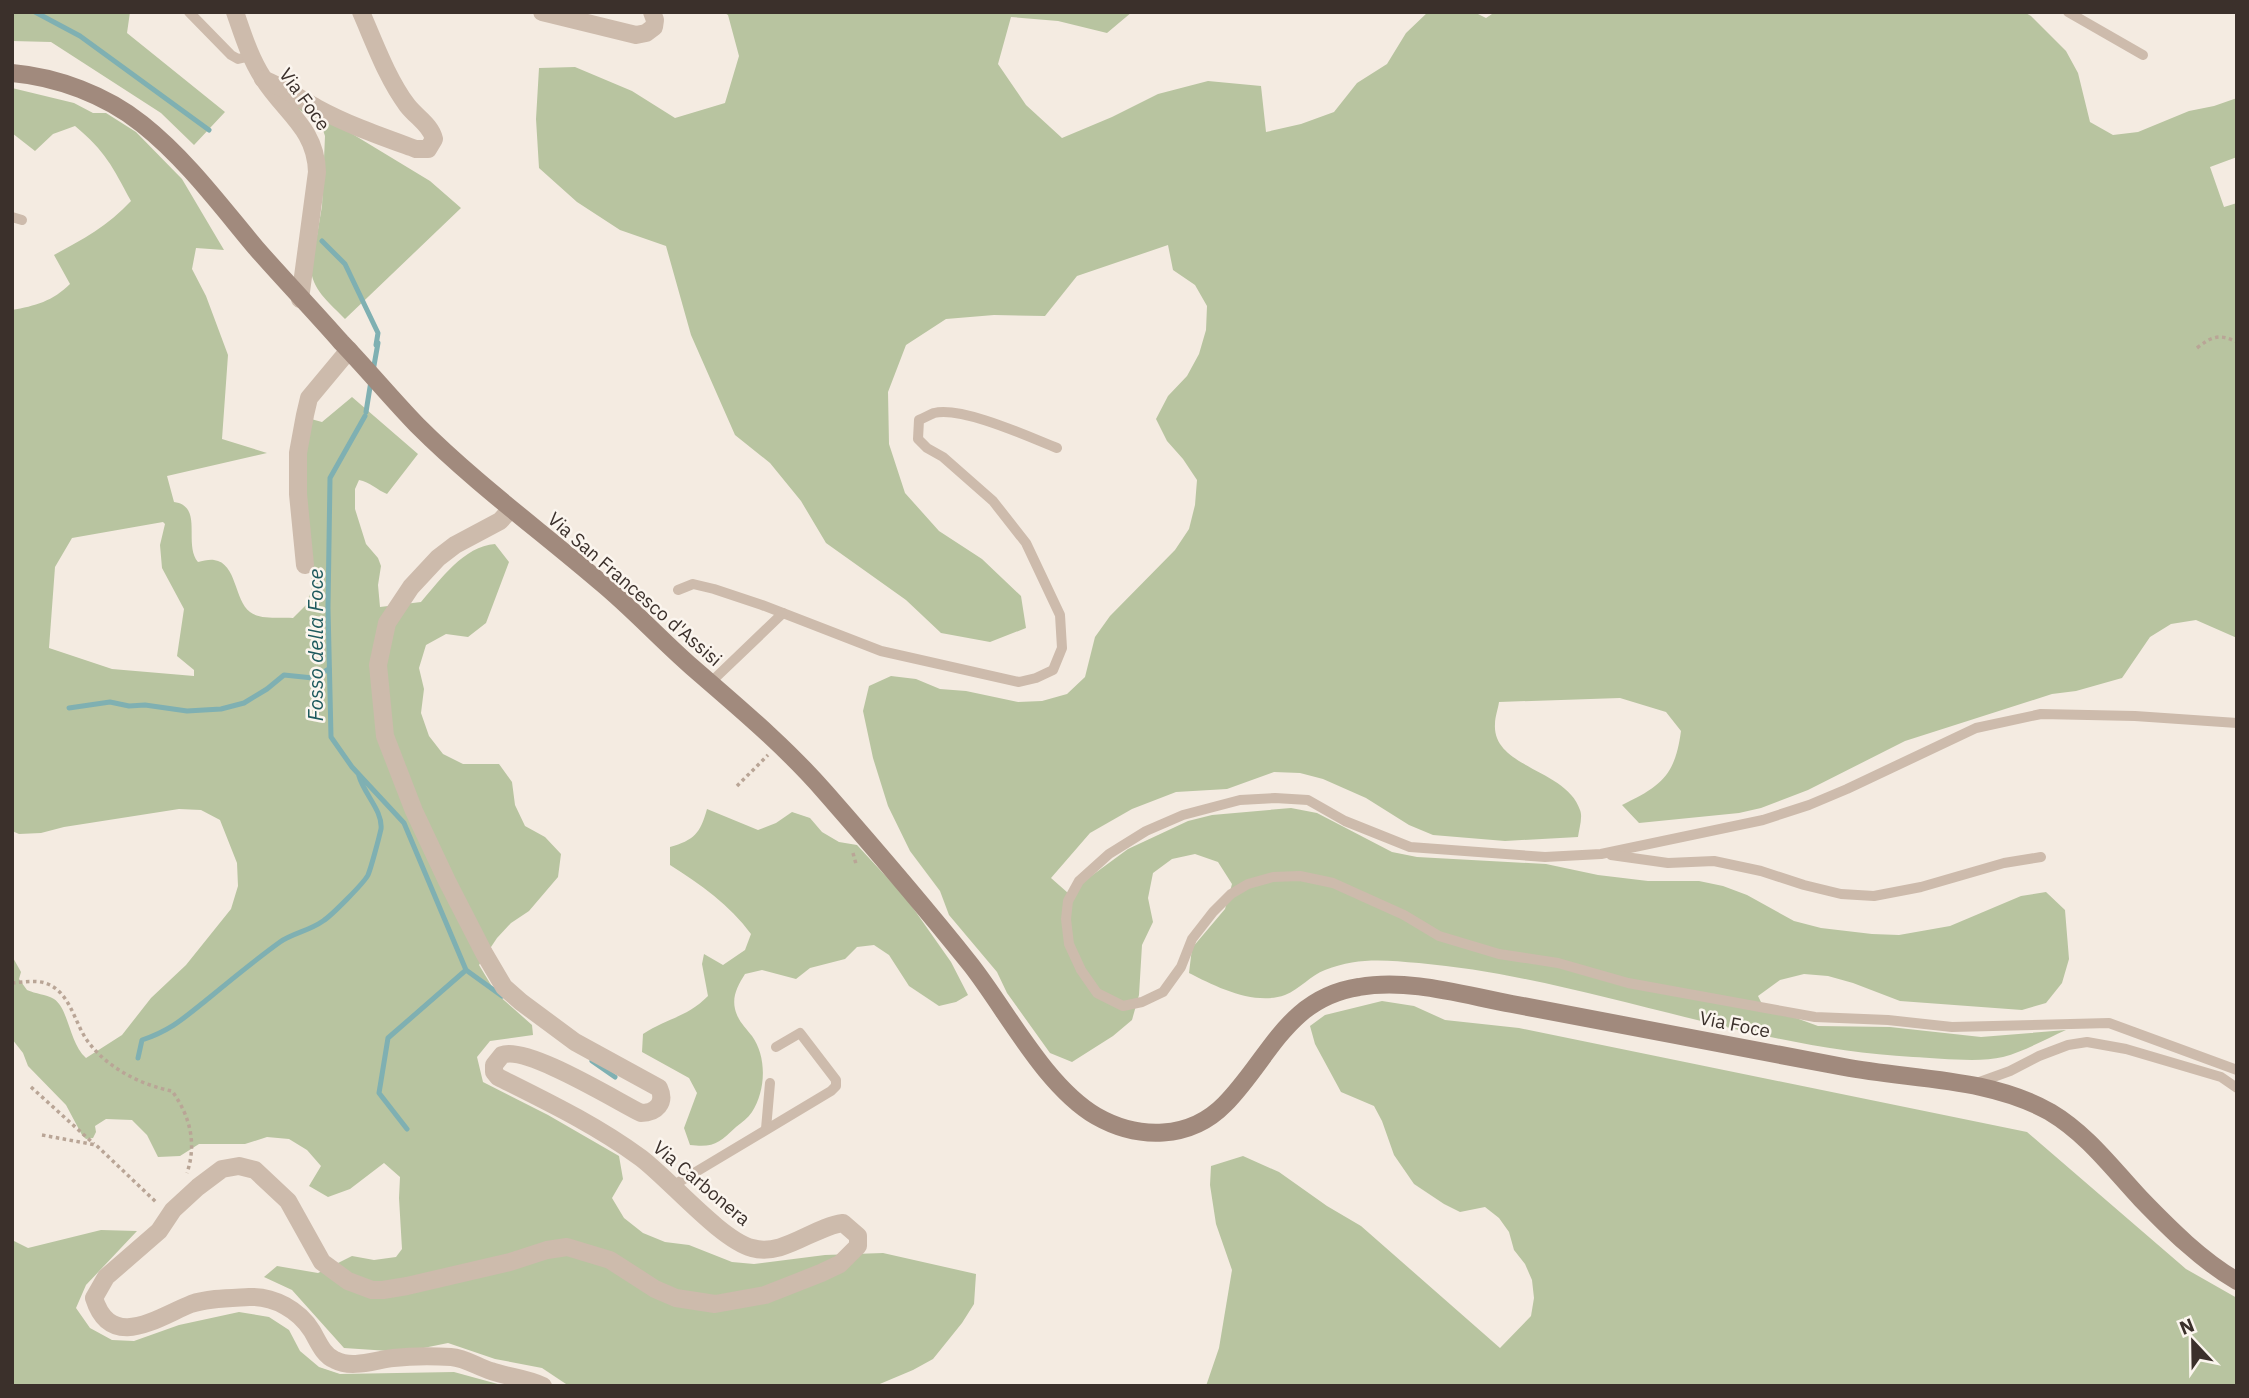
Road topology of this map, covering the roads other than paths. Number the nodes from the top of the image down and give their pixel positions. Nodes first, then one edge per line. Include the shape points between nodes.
1 (189, 12) edge
2 (235, 12) edge
3 (361, 12) edge
4 (542, 12) edge
5 (652, 12) edge
6 (2068, 12) edge
7 (2143, 55) dead end
8 (251, 56) junction
9 (12, 73) edge
10 (263, 79) junction
11 (300, 299) junction
12 (349, 350) junction
13 (1057, 448) dead end
14 (510, 510) junction
15 (305, 565) dead end
16 (678, 590) dead end
17 (783, 612) junction
18 (711, 682) junction
19 (2237, 723) edge
20 (1601, 854) junction
21 (2041, 857) dead end
22 (776, 1047) dead end
23 (2237, 1070) edge
24 (770, 1083) dead end
25 (1971, 1085) junction
26 (2237, 1088) edge
27 (1210, 1116) joint
28 (766, 1129) junction
29 (674, 1185) junction
30 (2237, 1281) edge
31 (543, 1386) edge

1 - 8 lane via 231,55 238,59
2 - 8 street, Via Foce
3 - 10 street via 399,94 432,131 434,139 428,149 416,149 348,123
4 - 5 street via 636,35 653,27
6 - 7 lane
8 - 10 street, Via Foce
9 - 11 main road, Via San Francesco d'Assisi via 73,86 134,117 166,144
10 - 11 street, Via Foce via 317,153
11 - 12 main road, Via San Francesco d'Assisi
12 - 14 main road, Via San Francesco d'Assisi via 419,427
12 - 15 street via 309,398 305,415 298,453
13 - 17 lane via 988,421 953,413 919,420 918,439 993,501 1026,543 1060,615 1062,648 1053,670 1018,681 968,672 881,651
14 - 18 main road, Via San Francesco d'Assisi via 620,598
14 - 29 street, Via Carbonera via 500,521 438,558 411,586 387,623 378,666 385,736 447,881 504,987 575,1042 659,1088 662,1097 655,1111 641,1113 516,1053 502,1055 494,1072 584,1119
16 - 17 lane via 693,584
17 - 18 lane
18 - 27 main road, Via San Francesco d'Assisi via 821,787 974,969 1073,1098 1093,1114 1134,1132 1182,1131
19 - 20 lane via 2041,714 1976,728 1847,789 1763,820
20 - 21 lane via 1668,863 1714,861 1841,894 1874,896
20 - 23 lane via 1545,857 1410,847 1307,800 1240,800 1184,815 1108,854 1079,881 1068,901 1069,944 1097,993 1123,1006 1142,1002 1163,992 1181,967 1192,939 1231,894 1273,877 1300,876 1333,883 1439,936 1628,983 1815,1017 1952,1027 2109,1023
22 - 28 lane via 800,1033 836,1086
24 - 28 lane
25 - 26 lane via 2068,1045 2087,1042 2221,1077
25 - 27 main road, Via Foce via 1850,1069 1395,984 1358,987 1311,1003 1290,1021 1225,1104
25 - 30 main road, Via Foce via 2046,1109 2080,1132 2181,1239
28 - 29 lane
29 - 31 street, Via Carbonera via 734,1240 752,1248 767,1250 843,1223 858,1236 858,1246 840,1264 821,1273 765,1295 715,1304 676,1298 610,1260 567,1247 383,1290 348,1281 322,1262 288,1201 255,1170 239,1166 209,1177 173,1210 159,1231 106,1278 94,1297 111,1324 127,1328 211,1299 254,1297 286,1305 335,1361 362,1364 392,1358 455,1357

